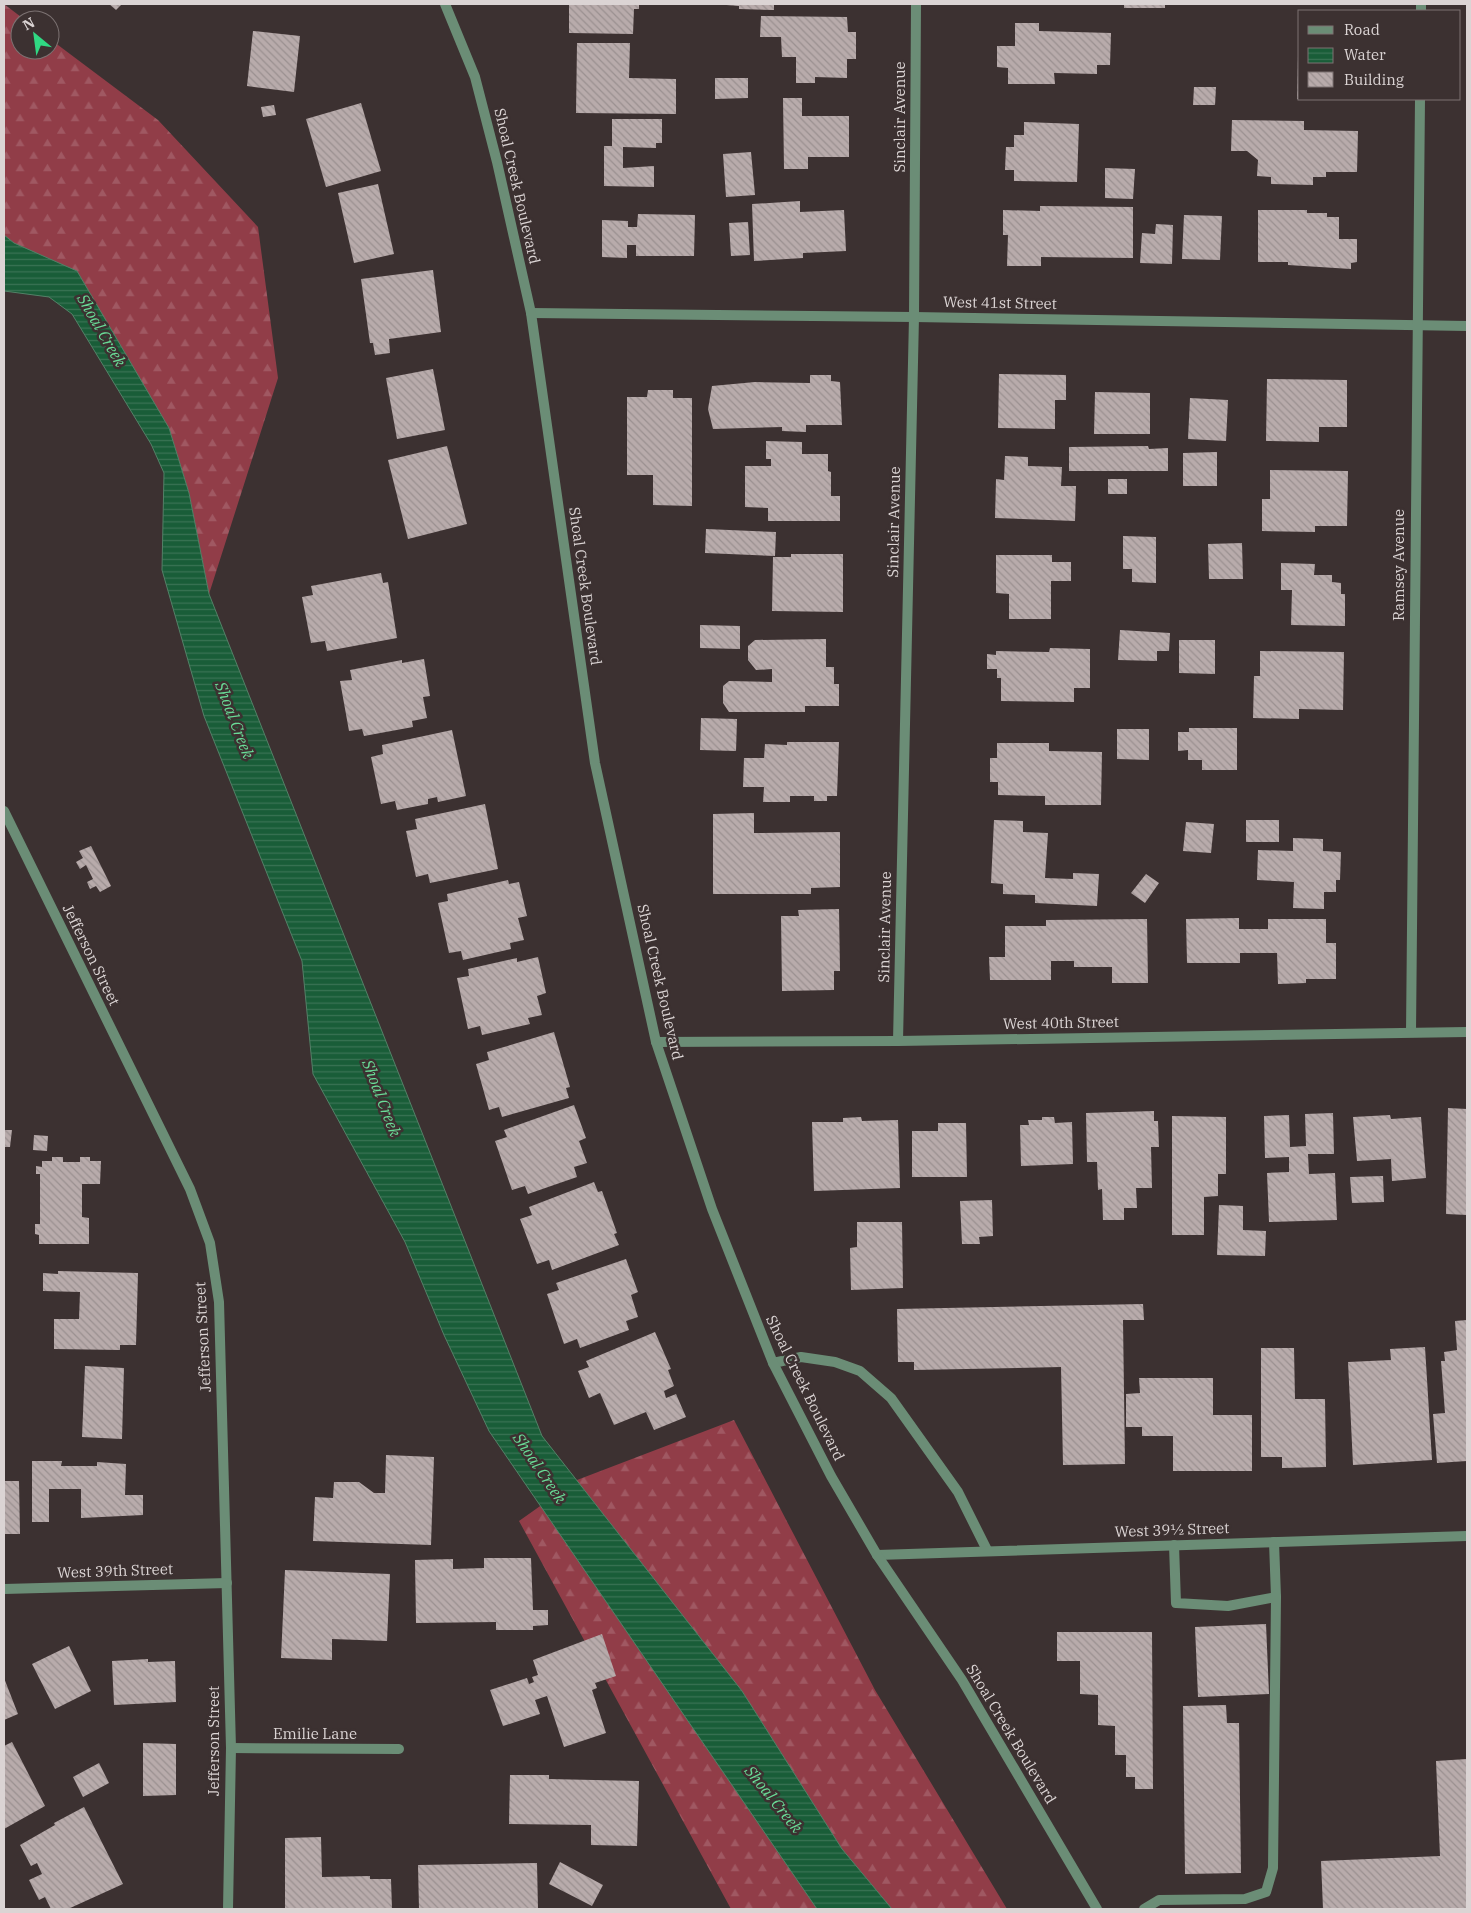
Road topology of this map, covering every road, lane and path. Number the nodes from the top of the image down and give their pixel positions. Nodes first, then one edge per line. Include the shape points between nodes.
1 (445, 4) edge
2 (916, 4) edge
3 (1420, 100) edge
4 (531, 313) junction
5 (914, 317) junction
6 (1416, 326) junction
7 (1467, 326) edge
8 (4, 811) edge
9 (1411, 1032) junction
10 (1467, 1032) edge
11 (898, 1041) junction
12 (656, 1042) junction
13 (773, 1363) junction
14 (1467, 1536) edge
15 (1274, 1542) junction
16 (1174, 1545) junction
17 (988, 1550) junction
18 (877, 1555) junction
19 (227, 1583) junction
20 (4, 1588) edge
21 (1276, 1597) junction
22 (231, 1748) junction
23 (399, 1749) dead end
24 (228, 1909) edge
25 (1097, 1909) edge
26 (1144, 1909) edge

1 - 4 street, Shoal Creek Boulevard via 475,77
2 - 5 street, Sinclair Avenue
3 - 6 street, Ramsey Avenue
4 - 5 street, West 41st Street
4 - 12 street, Shoal Creek Boulevard via 595,763
5 - 6 street, West 41st Street
5 - 11 street, Sinclair Avenue
6 - 7 street, West 41st Street
6 - 9 street, Ramsey Avenue
8 - 19 street, Jefferson Street via 190,1189 210,1243 219,1302
9 - 10 street, West 40th Street
9 - 11 street, West 40th Street
11 - 12 street, West 40th Street
12 - 13 street, Shoal Creek Boulevard via 712,1209
13 - 17 street via 801,1357 835,1362 860,1371 891,1398 953,1484
13 - 18 street, Shoal Creek Boulevard via 831,1476
14 - 15 street, West 39½ Street
15 - 16 street, West 39½ Street
15 - 21 street
16 - 17 street, West 39½ Street
16 - 21 street via 1176,1603 1228,1606
17 - 18 street, West 39½ Street
18 - 25 street, Shoal Creek Boulevard via 962,1680
19 - 20 street, West 39th Street
19 - 22 street, Jefferson Street
21 - 26 street via 1273,1868 1266,1892 1245,1899 1159,1900
22 - 23 street, Emilie Lane
22 - 24 street, Jefferson Street

